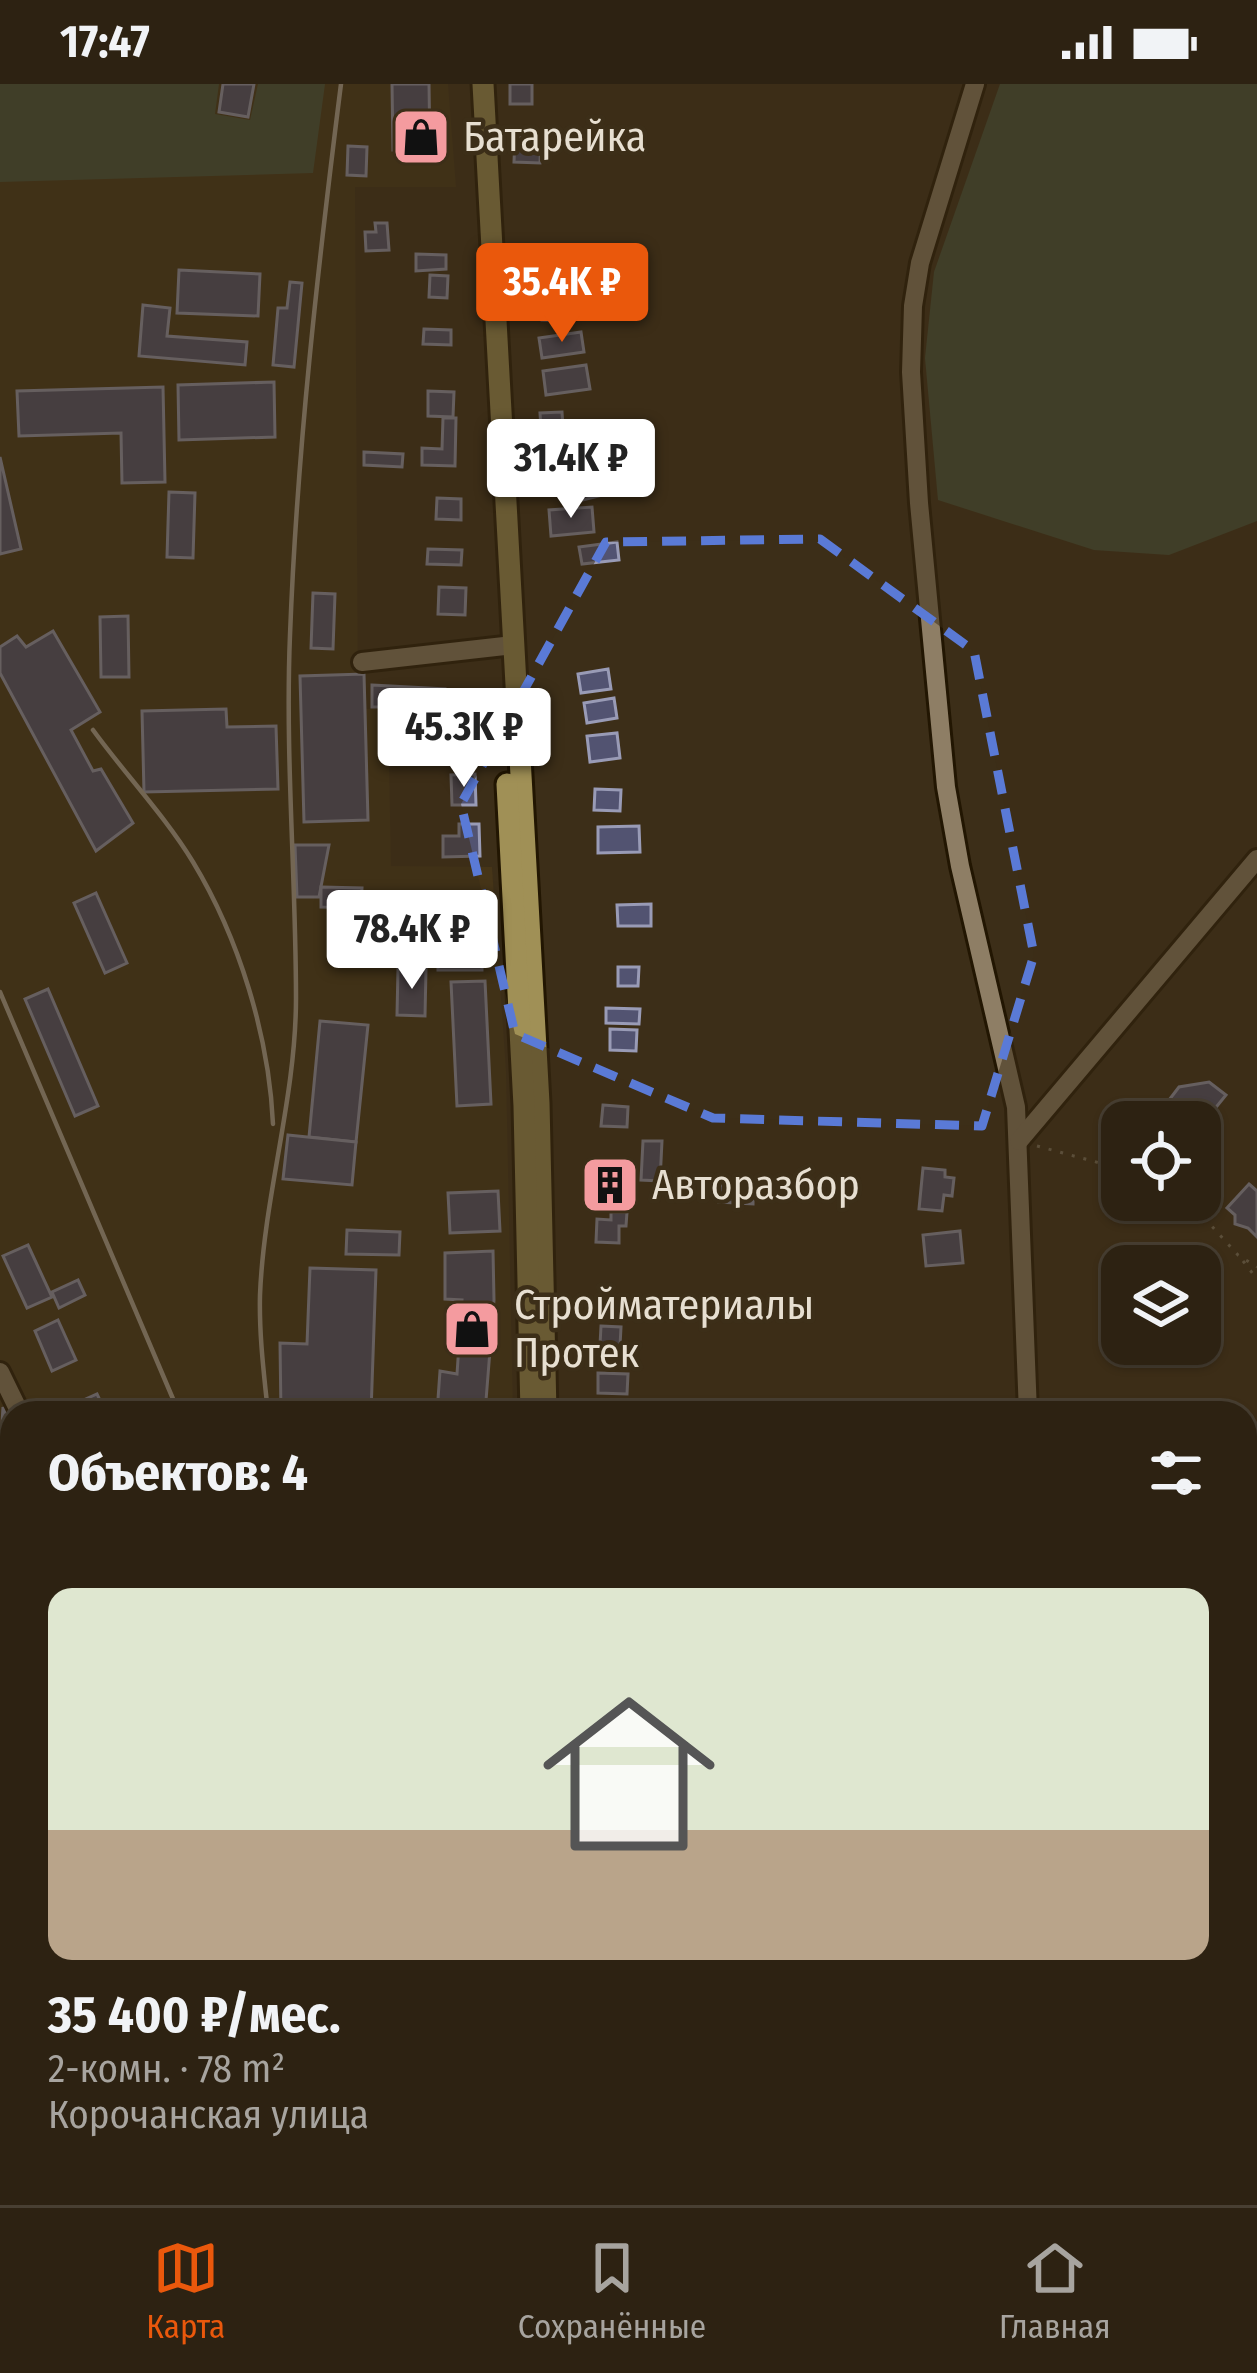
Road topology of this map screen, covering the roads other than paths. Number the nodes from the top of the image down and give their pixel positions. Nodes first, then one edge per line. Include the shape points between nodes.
1 (471, 84) edge
2 (483, 84) edge
3 (975, 84) edge
4 (506, 646) junction
5 (362, 662) dead end
6 (1257, 860) edge
7 (1019, 1141) junction
8 (0, 1372) edge
9 (14, 1401) edge
10 (531, 1401) edge
11 (546, 1401) edge
12 (1028, 1401) edge

1 - 4 main road
2 - 4 main road
3 - 7 street via 920,262 911,372 946,787
4 - 5 street
4 - 10 main road
4 - 11 main road via 538,1103
6 - 7 street
7 - 12 street
8 - 9 street

